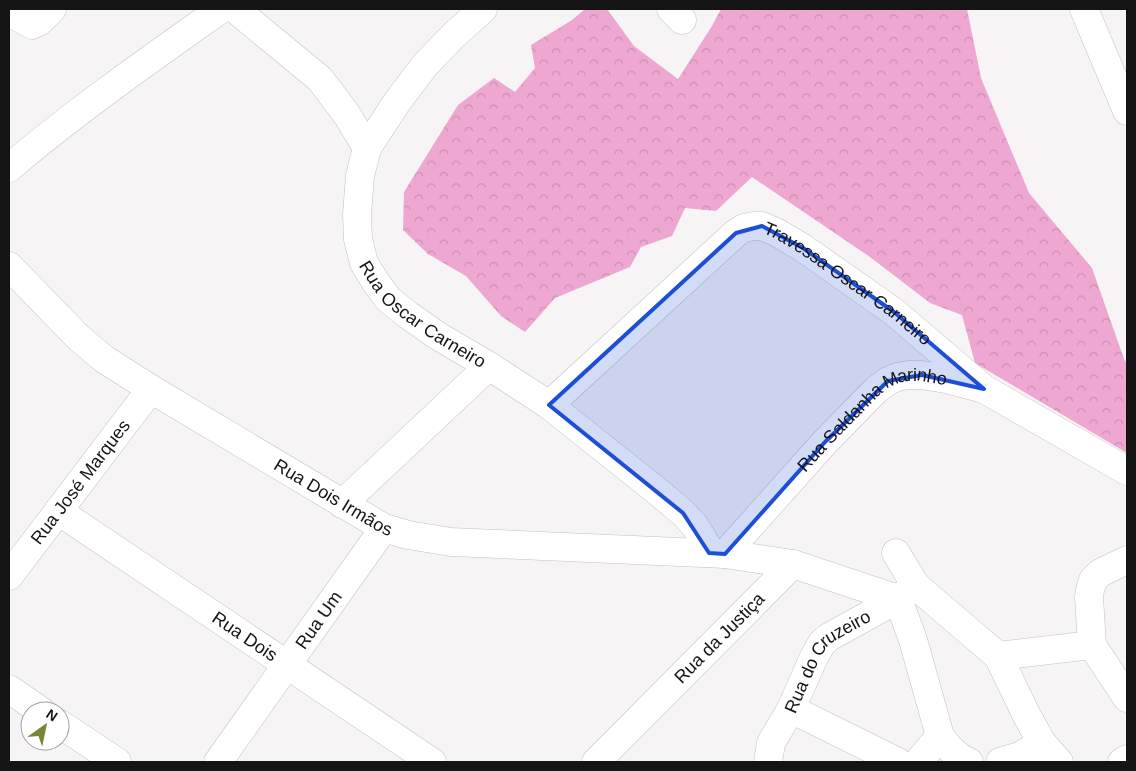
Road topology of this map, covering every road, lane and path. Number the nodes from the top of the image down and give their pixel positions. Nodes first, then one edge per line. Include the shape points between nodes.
1 (52, 9) edge
2 (221, 9) edge
3 (235, 9) edge
4 (483, 9) edge
5 (1084, 9) edge
6 (9, 12) edge
7 (1127, 111) edge
8 (367, 148) junction
9 (9, 168) edge
10 (9, 266) edge
11 (489, 366) junction
12 (151, 389) junction
13 (984, 389) junction
14 (550, 404) junction
15 (1127, 471) edge
16 (342, 504) junction
17 (58, 511) junction
18 (384, 528) junction
19 (896, 553) dead end
20 (717, 554) junction
21 (1127, 560) edge
22 (793, 564) junction
23 (9, 576) edge
24 (907, 593) junction
25 (1092, 645) junction
26 (998, 656) junction
27 (287, 666) junction
28 (9, 689) edge
29 (1127, 698) edge
30 (26, 701) edge
31 (791, 709) junction
32 (70, 731) edge
33 (940, 736) junction
34 (1050, 752) edge
35 (1127, 759) edge
36 (117, 762) edge
37 (218, 762) edge
38 (432, 762) edge
39 (596, 762) edge
40 (768, 762) edge
41 (898, 762) edge
42 (918, 762) edge
43 (969, 762) edge
44 (1000, 762) edge
45 (1122, 762) edge

1 - 6 street via 32,25
2 - 9 street
3 - 8 street via 320,80
4 - 8 street, Rua Oscar Carneiro via 425,65
5 - 7 street
8 - 11 street, Rua Oscar Carneiro via 356,214 364,262 375,282 388,299 408,315
10 - 12 street, Rua Dois Irmãos via 79,338 104,359
11 - 14 street, Rua Oscar Carneiro
11 - 16 street
12 - 16 street, Rua Dois Irmãos
12 - 17 street, Rua José Marques
13 - 14 street, Travessa Oscar Carneiro via 887,306 803,248 776,232 754,226 736,234
13 - 15 street, Rua Saldanha Marinho
13 - 20 street, Rua Saldanha Marinho via 922,375 908,374 888,381 824,442
14 - 20 street, Rua Oscar Carneiro via 683,513
16 - 18 street, Rua Dois Irmãos
17 - 23 street, Rua José Marques
17 - 27 street, Rua Dois
18 - 20 street, Rua Dois Irmãos via 451,542
18 - 27 street, Rua Um
19 - 24 street
20 - 22 street
21 - 25 street via 1093,580 1089,597
22 - 24 street
22 - 39 street, Rua da Justiça
24 - 26 street
24 - 31 street, Rua do Cruzeiro via 822,643
24 - 33 street via 913,640
25 - 26 street
25 - 29 street
26 - 34 street via 1026,714
27 - 37 street, Rua Um
27 - 38 street, Rua Dois
28 - 30 street
31 - 40 street, Rua do Cruzeiro via 771,743
31 - 41 street
32 - 36 street
33 - 42 street
33 - 43 street via 950,749
34 - 44 street
35 - 45 street

